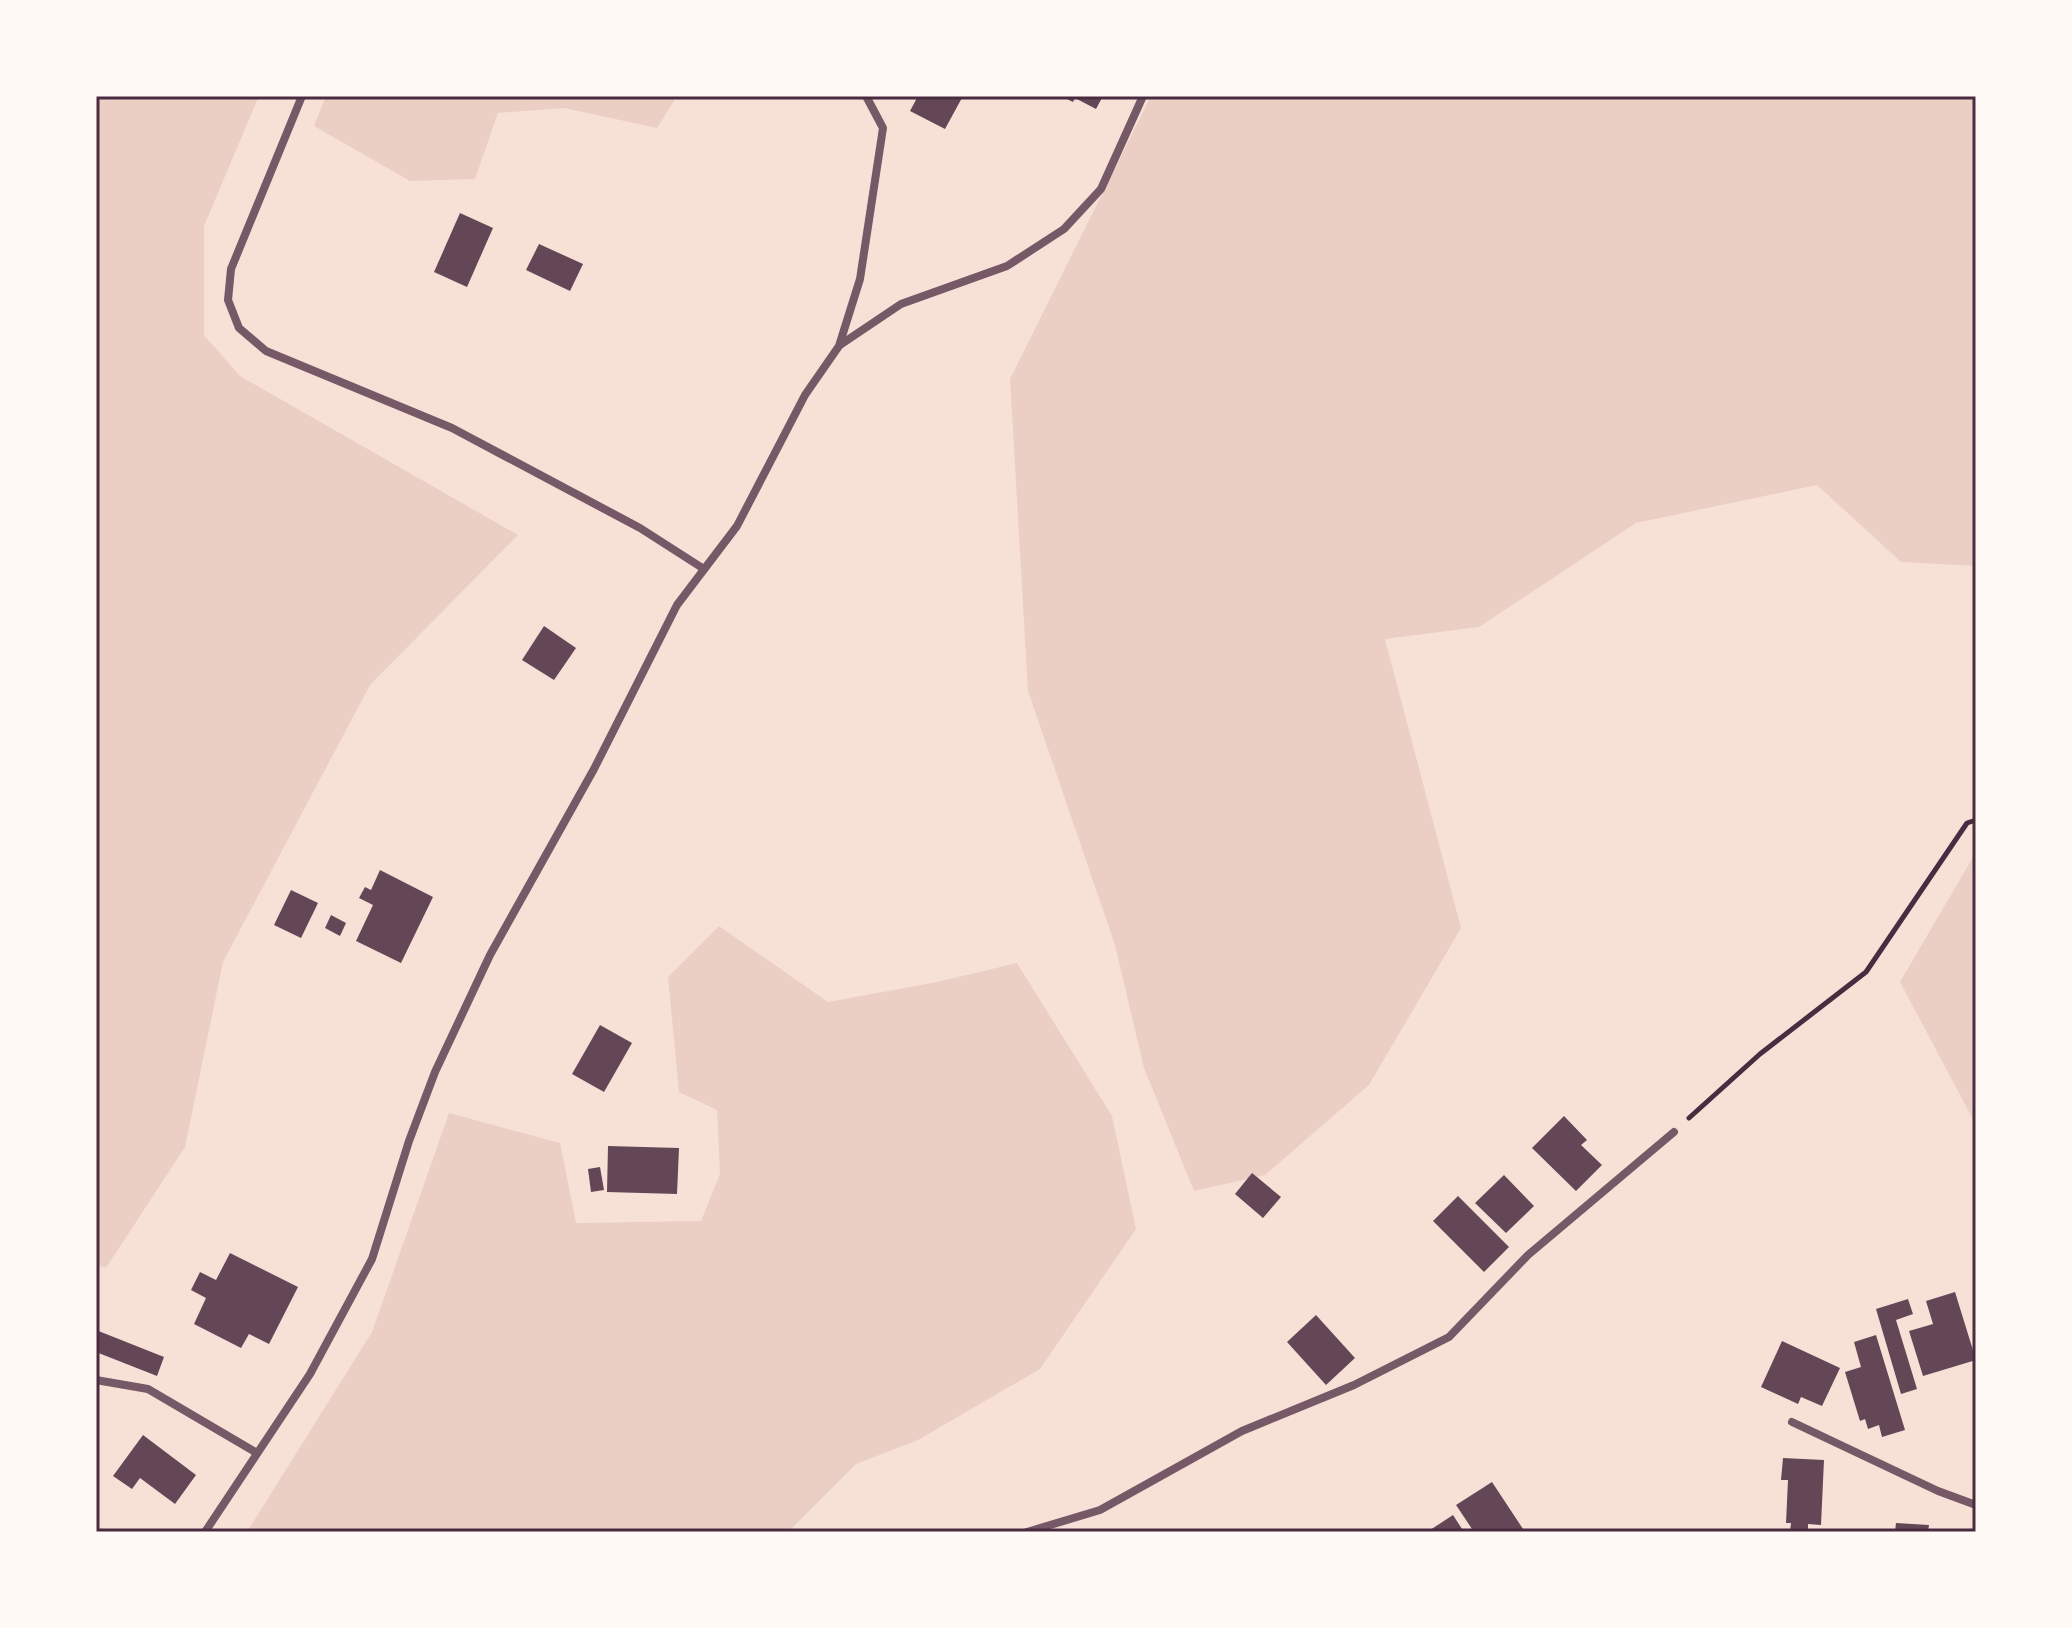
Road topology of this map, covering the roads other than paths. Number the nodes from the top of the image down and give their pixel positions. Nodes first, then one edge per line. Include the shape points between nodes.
1 (302, 96) edge
2 (866, 96) edge
3 (1143, 96) edge
4 (839, 346) junction
5 (704, 569) junction
6 (1674, 1132) road end
7 (96, 1380) edge
8 (1792, 1422) dead end
9 (257, 1453) junction
10 (1976, 1505) edge
11 (205, 1532) edge
12 (1027, 1532) edge

1 - 5 street via 231,269 228,300 239,328 266,351 452,428 640,528
2 - 4 street via 883,128 860,279
3 - 4 street via 1101,189 1064,229 1007,266 901,304
4 - 5 street via 805,395 737,526
5 - 9 street via 677,605 594,769 490,955 435,1072 372,1259 310,1374
6 - 12 street via 1528,1255 1449,1337 1354,1385 1242,1431 1100,1510
7 - 9 street via 148,1389
8 - 10 street
9 - 11 street

